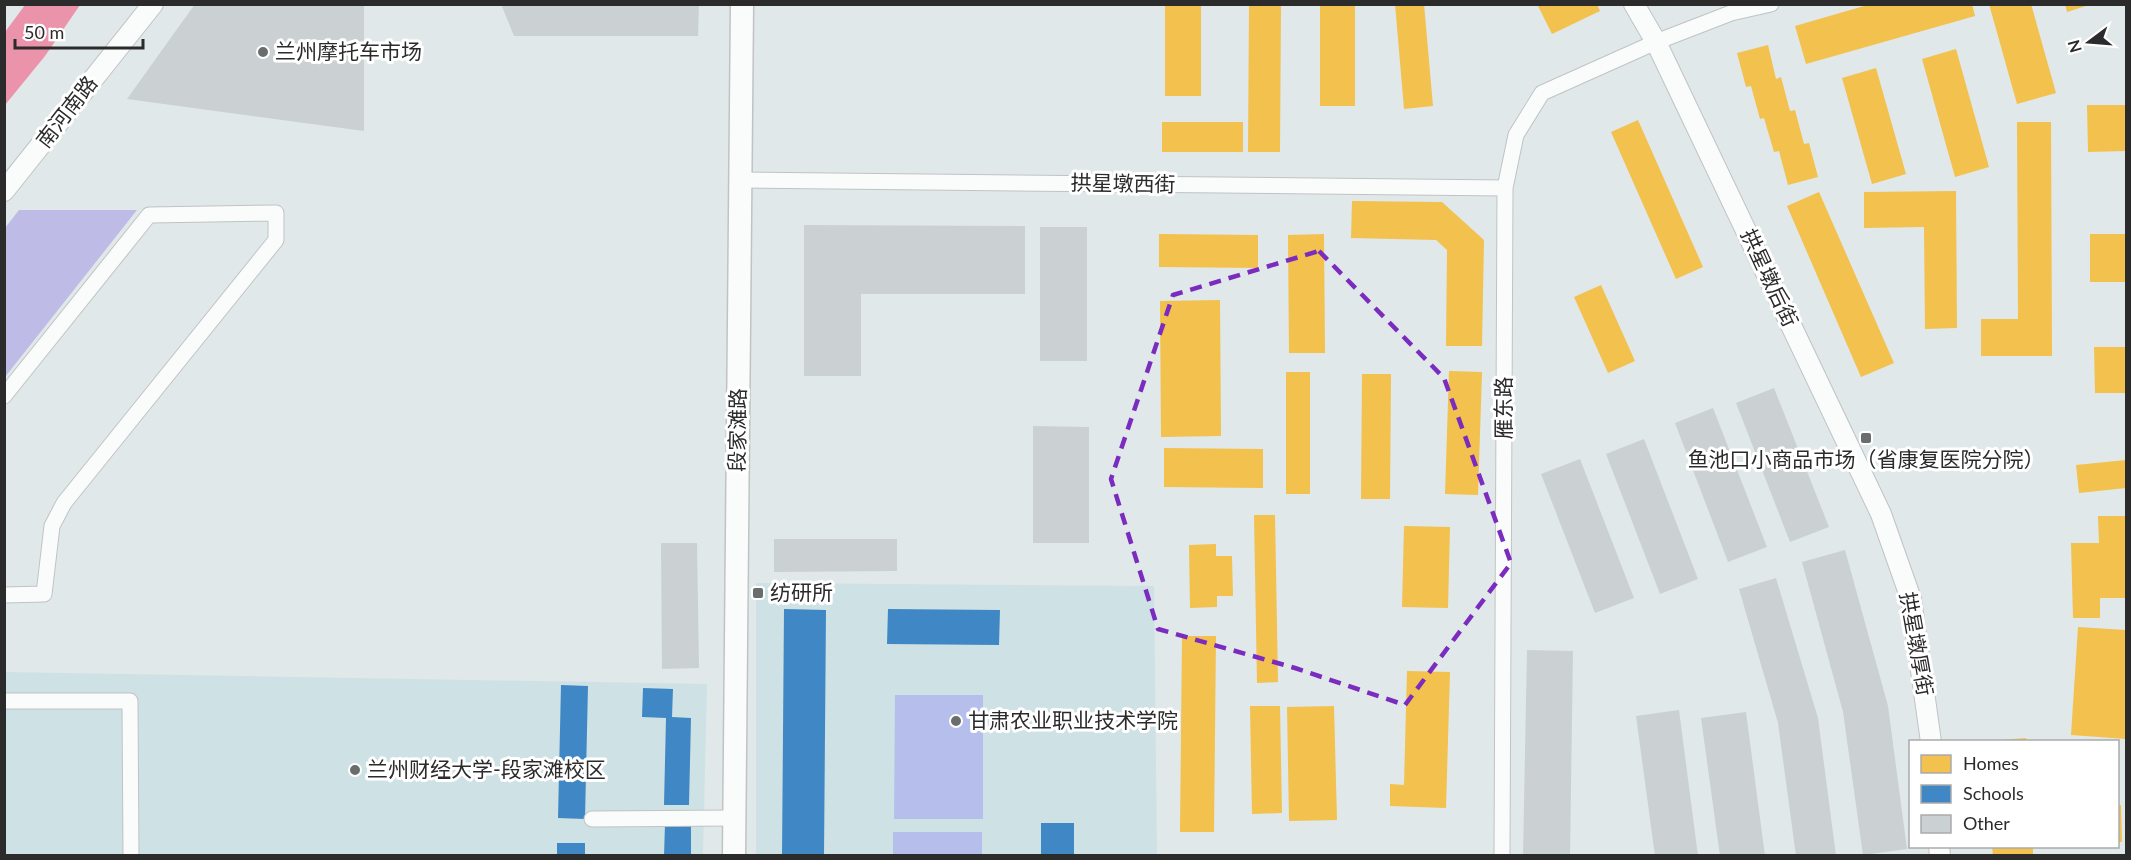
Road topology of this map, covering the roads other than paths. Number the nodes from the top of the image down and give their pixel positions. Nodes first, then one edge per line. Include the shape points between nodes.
1 (153, 4) edge
2 (742, 4) edge
3 (1634, 4) edge
4 (1771, 4) edge
5 (1656, 42) junction
6 (740, 180) junction
7 (1505, 188) junction
8 (4, 191) edge
9 (4, 396) edge
10 (1881, 514) joint
11 (4, 595) edge
12 (4, 701) edge
13 (1931, 740) edge
14 (734, 818) junction
15 (592, 819) dead end
16 (131, 855) edge
17 (734, 855) edge
18 (1502, 855) edge

1 - 8 street, 南河南路
2 - 6 main road, 段家滩路
3 - 5 street, 拱星墩后街
4 - 5 street via 1731,13
5 - 7 street, 雁东路 via 1542,93 1516,135
5 - 10 street, 拱星墩后街
6 - 7 street, 拱星墩西街
6 - 14 main road, 段家滩路
7 - 18 street, 雁东路
9 - 11 street via 149,215 276,213 276,240 64,503 52,526 44,594
10 - 13 street, 拱星墩厚街 via 1911,599
12 - 16 street via 130,701
14 - 15 street
14 - 17 main road, 段家滩路

